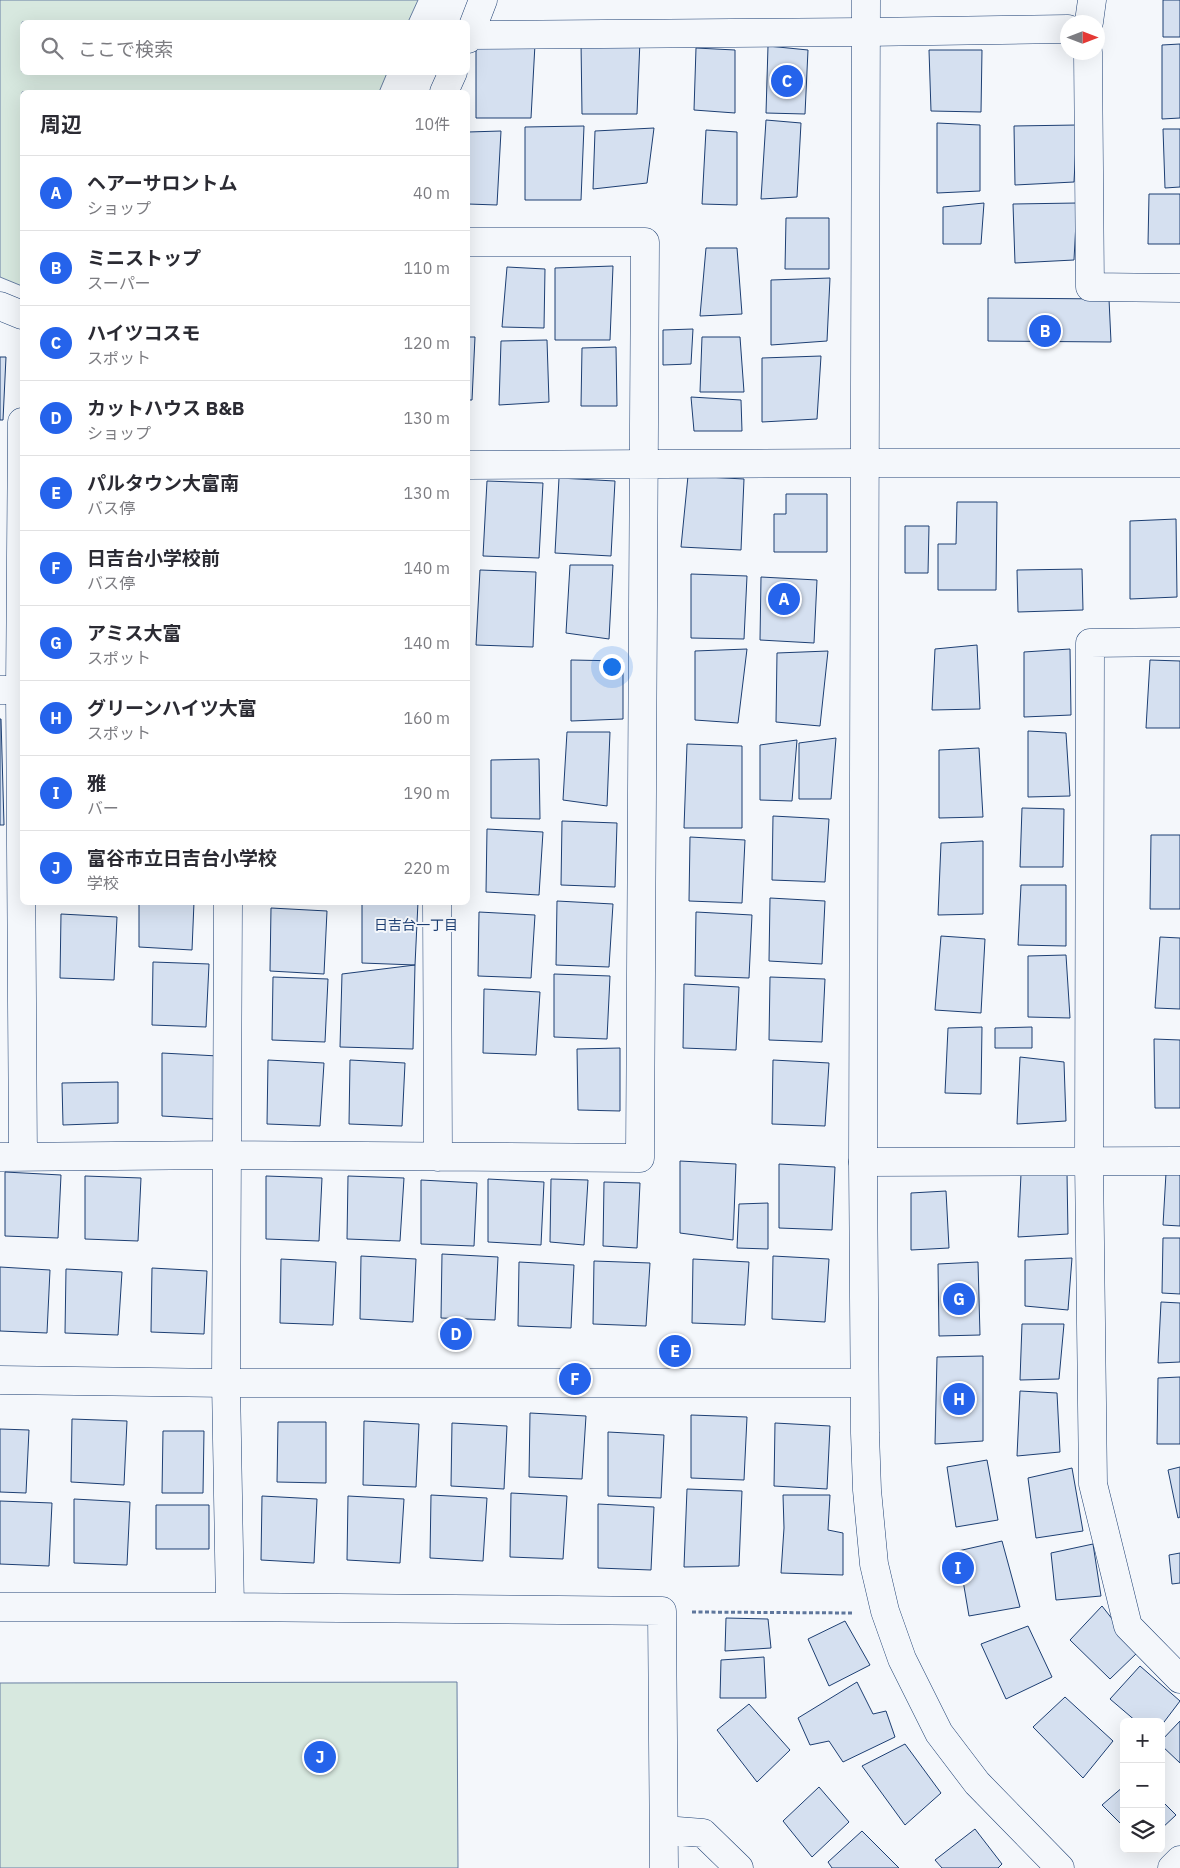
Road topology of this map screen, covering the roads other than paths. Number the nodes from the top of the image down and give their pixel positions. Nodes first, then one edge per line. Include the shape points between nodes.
1 (483, 0) edge
2 (866, 0) edge
3 (1092, 0) edge
4 (1090, 15) edge
5 (1060, 29) edge
6 (470, 32) edge
7 (866, 32) junction
8 (470, 37) edge
9 (1088, 60) edge
10 (452, 75) edge
11 (445, 90) edge
12 (470, 242) edge
13 (1180, 288) edge
14 (0, 306) edge
15 (20, 313) edge
16 (20, 429) edge
17 (11, 463) edge
18 (865, 463) junction
19 (1180, 464) edge
20 (470, 465) edge
21 (644, 465) junction
22 (1180, 642) edge
23 (10, 690) edge
24 (228, 905) edge
25 (437, 905) edge
26 (228, 1155) junction
27 (12, 1157) edge
28 (438, 1157) junction
29 (1180, 1161) edge
30 (863, 1162) junction
31 (1089, 1162) junction
32 (0, 1380) edge
33 (226, 1382) junction
34 (864, 1383) junction
35 (0, 1607) edge
36 (230, 1607) junction
37 (1180, 1679) edge
38 (664, 1830) junction
39 (1180, 1860) edge
40 (664, 1868) edge
41 (739, 1868) edge
42 (1060, 1868) edge
43 (1172, 1868) edge

1 - 6 street
2 - 7 street
3 - 4 street
5 - 7 street
7 - 8 street
7 - 18 street
9 - 13 street via 1090,287
10 - 11 street
12 - 21 street via 645,242
14 - 15 street
16 - 17 street
17 - 23 street
18 - 19 street
18 - 21 street
18 - 30 street
20 - 21 street
21 - 28 street via 640,1158
22 - 31 street via 1090,643
23 - 27 street
24 - 26 street
25 - 28 street
26 - 27 street
26 - 28 street
26 - 33 street
29 - 31 street
30 - 31 street
30 - 34 street
31 - 37 street via 1093,1484 1128,1626
32 - 33 street
33 - 34 street
33 - 36 street
34 - 42 street via 867,1490 874,1564 885,1612 902,1659 939,1732 977,1783
35 - 36 street
36 - 38 street via 662,1612
38 - 40 street
38 - 41 street via 703,1833
39 - 43 street

